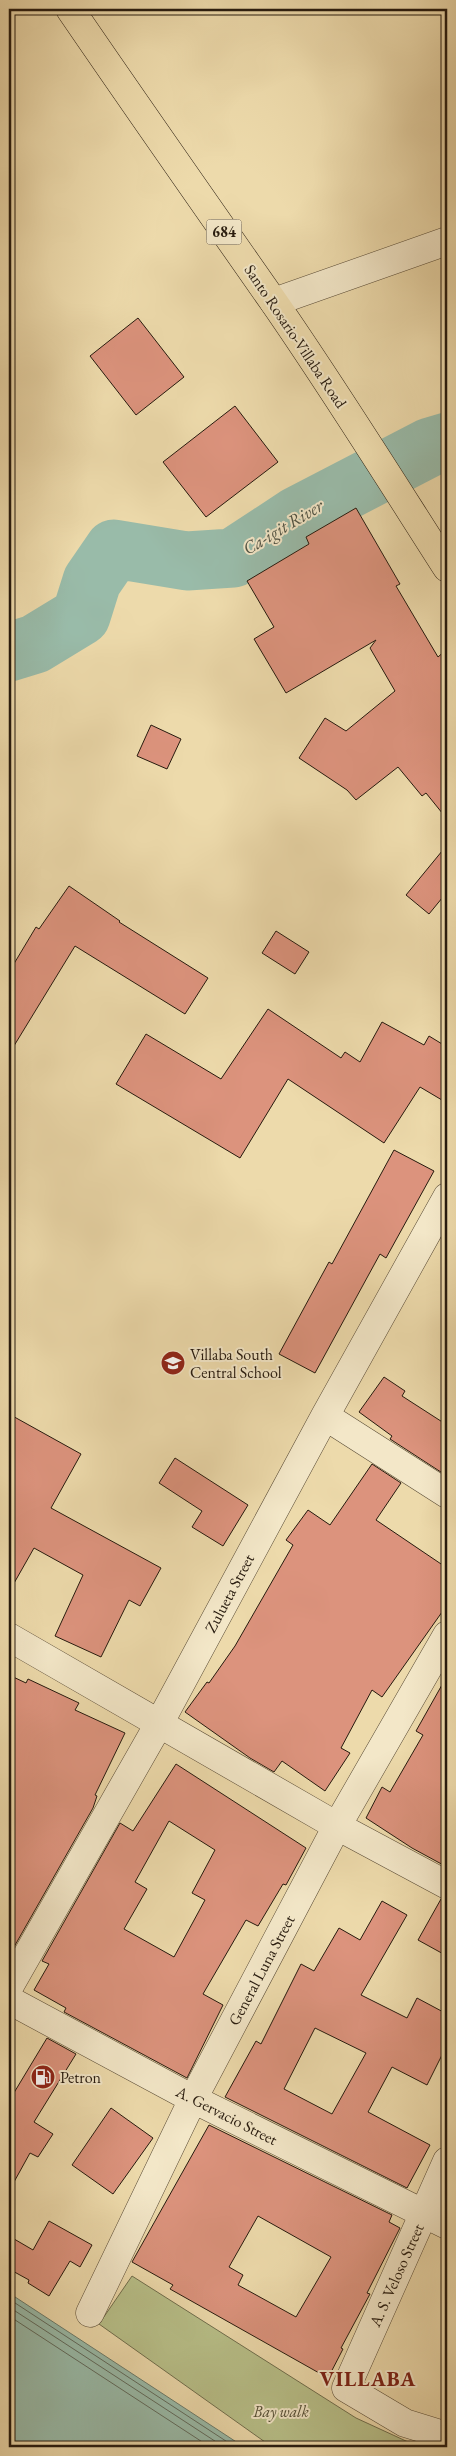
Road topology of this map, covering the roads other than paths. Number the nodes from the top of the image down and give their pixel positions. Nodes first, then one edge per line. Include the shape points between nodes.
1 (70, 9) edge
2 (447, 241) edge
3 (274, 302) junction
4 (447, 568) edge
5 (446, 1204) edge
6 (325, 1416) junction
7 (447, 1494) edge
8 (447, 1635) edge
9 (9, 1637) edge
10 (160, 1722) junction
11 (337, 1826) junction
12 (447, 1885) edge
13 (9, 1987) edge
14 (9, 2000) edge
15 (193, 2099) junction
16 (447, 2161) edge
17 (423, 2213) junction
18 (447, 2225) edge
19 (90, 2313) dead end
20 (447, 2436) edge

1 - 3 main road, Santo Rosario-Villaba Road / 684
2 - 3 street
3 - 4 main road, Santo Rosario-Villaba Road / 684
5 - 6 street, Zulueta Street
6 - 7 street
6 - 10 street, Zulueta Street
8 - 11 street, General Luna Street
9 - 10 street
10 - 11 street
10 - 13 street, Zulueta Street
11 - 12 street
11 - 15 street, General Luna Street
14 - 15 street, A. Gervacio Street
15 - 17 street, A. Gervacio Street
15 - 19 street, General Luna Street
16 - 17 street, A. S. Veloso Street
17 - 18 street, A. Gervacio Street
17 - 20 street, A. S. Veloso Street via 346,2388 405,2423

